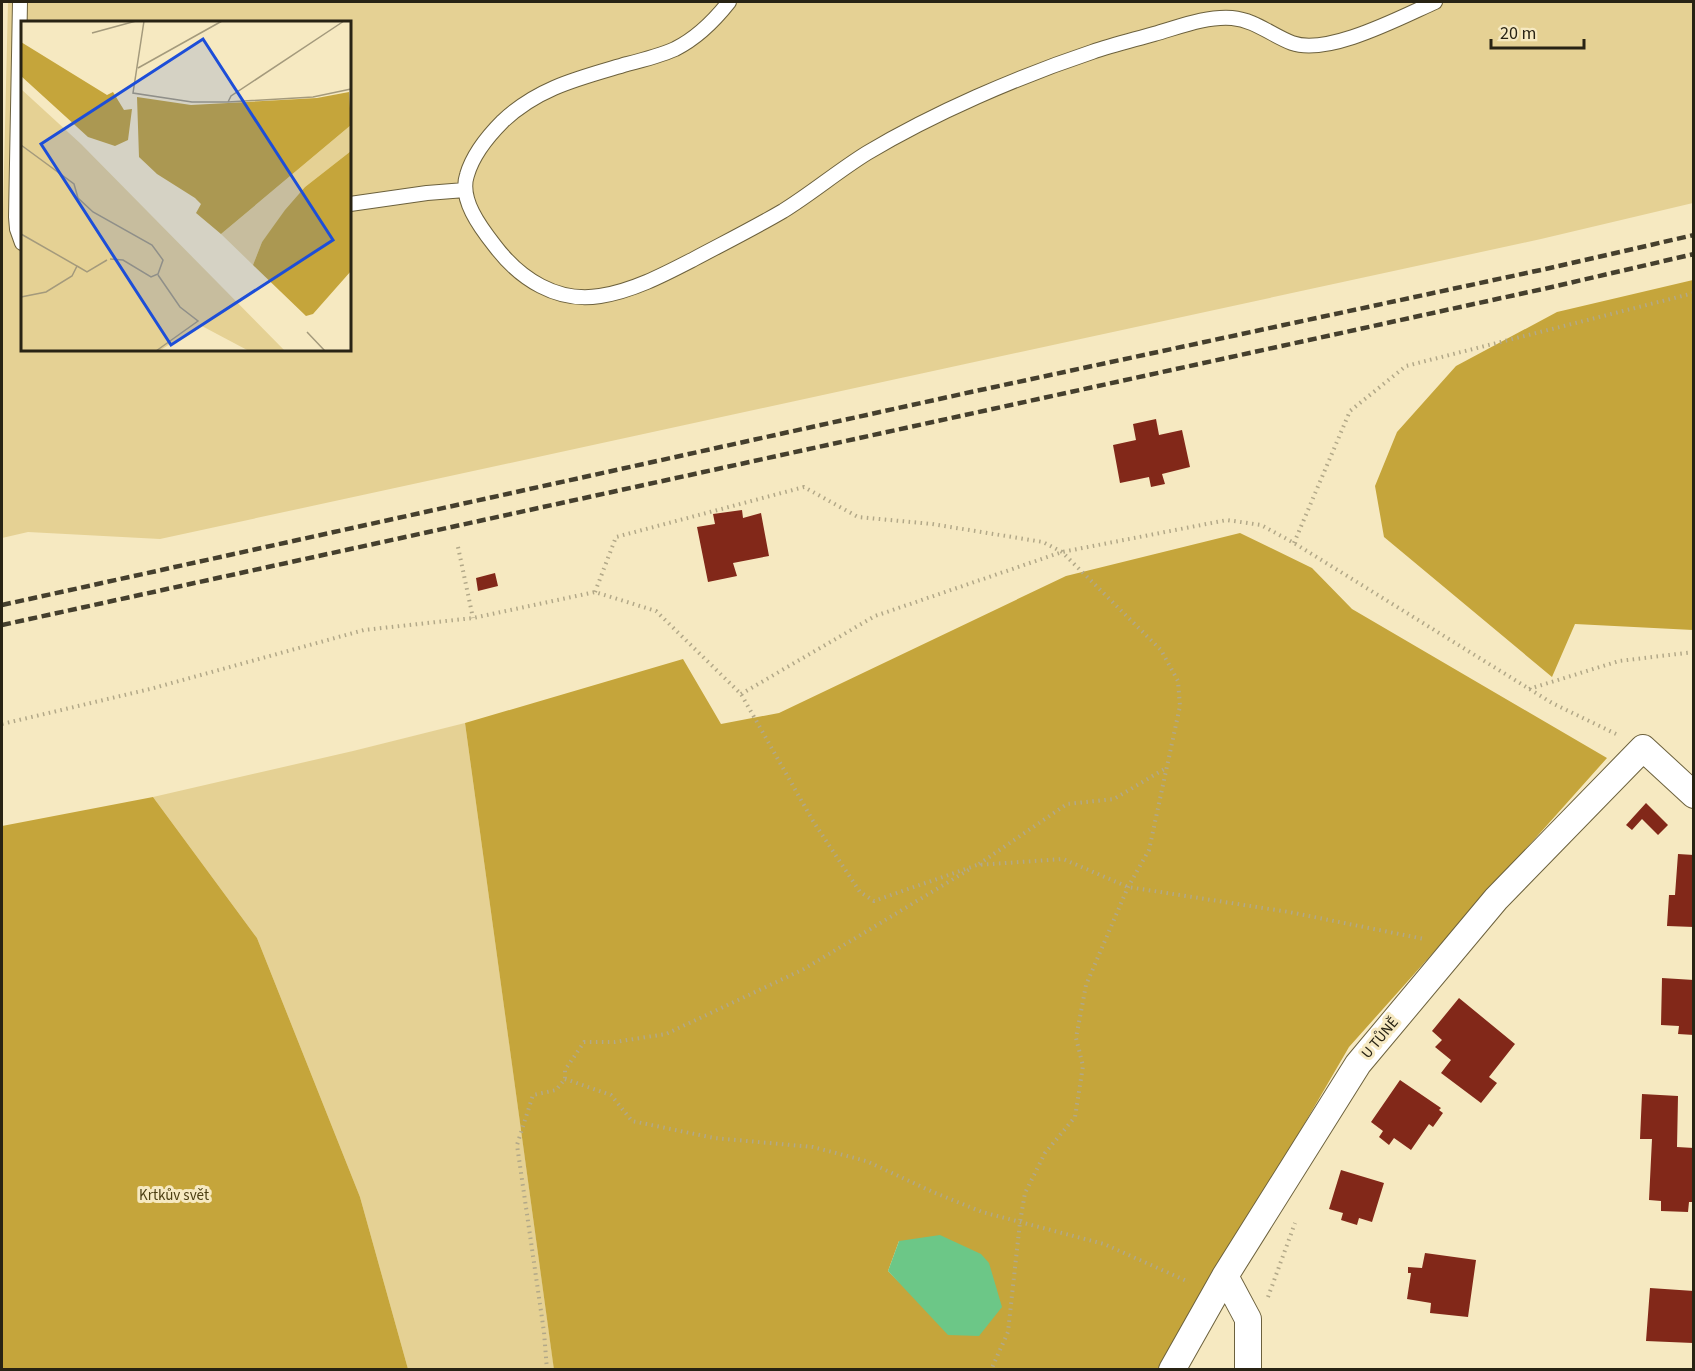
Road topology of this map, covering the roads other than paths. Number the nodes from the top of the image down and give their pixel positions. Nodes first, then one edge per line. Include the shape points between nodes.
1 (21, 2) edge
2 (729, 2) edge
3 (1435, 2) edge
4 (465, 190) junction
5 (351, 204) edge
6 (21, 240) edge
7 (1694, 795) edge
8 (1220, 1285) junction
9 (1172, 1370) edge
10 (1248, 1370) edge

1 - 6 lane via 16,217
2 - 4 lane via 703,30 673,50 573,80 542,92 515,110 482,146 471,164
3 - 4 lane via 1327,45 1293,43 1263,27 1232,18 1207,20 1091,52 974,99 867,154 785,209 702,255 666,274 599,297 575,297 531,282 495,246 466,199
4 - 5 lane
7 - 8 street, U TŮNĚ via 1643,748 1496,899 1358,1064
8 - 9 street, U TŮNĚ
8 - 10 street via 1248,1319

